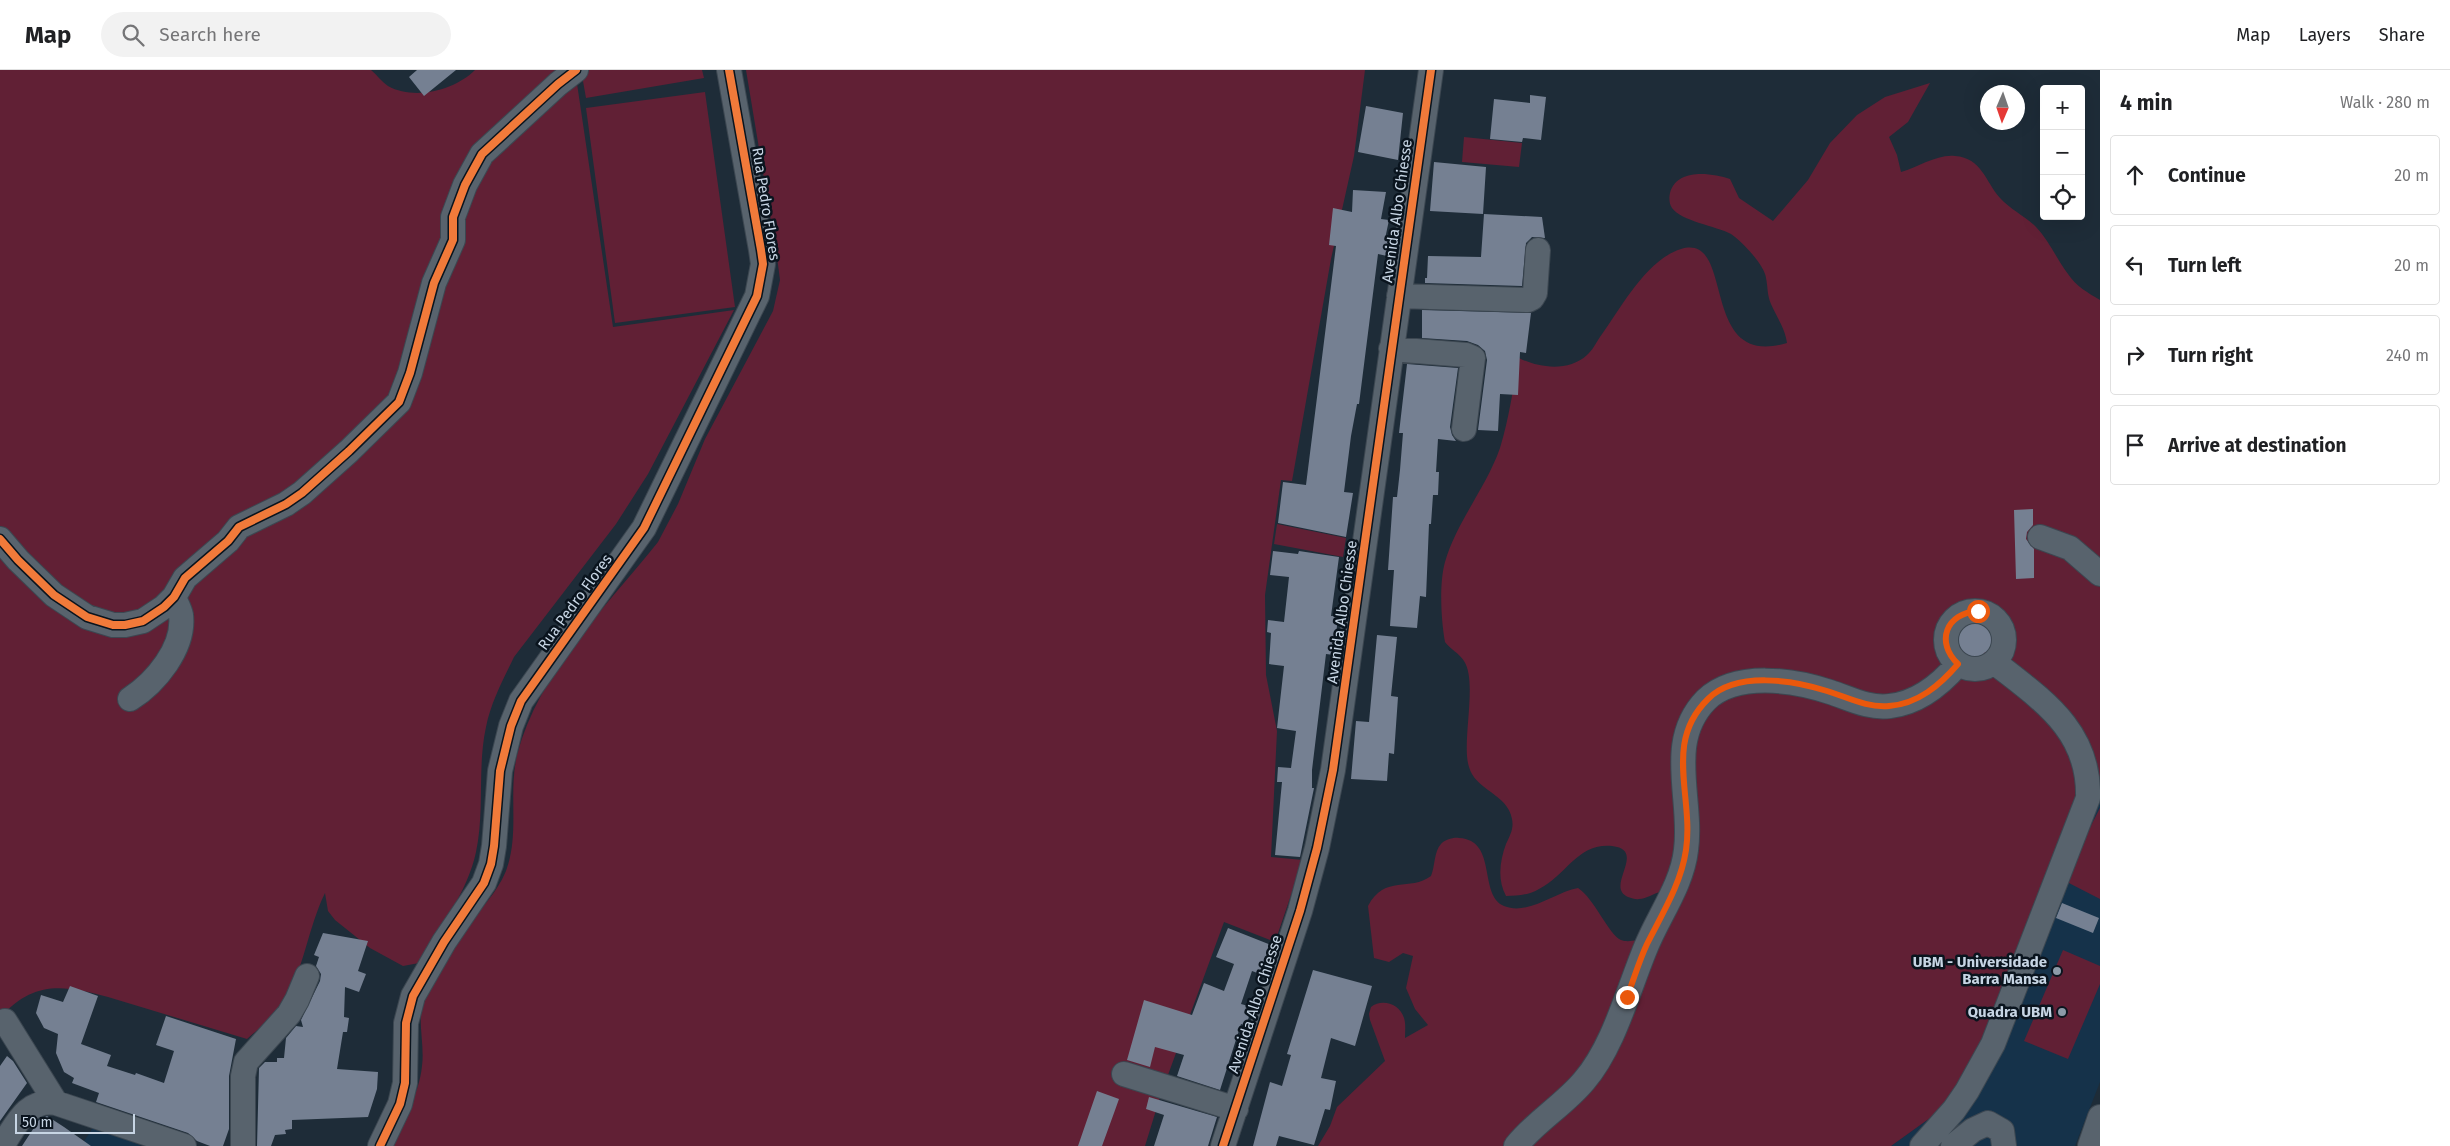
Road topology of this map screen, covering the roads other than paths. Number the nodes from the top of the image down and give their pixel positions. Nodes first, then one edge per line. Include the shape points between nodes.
1 (576, 70) edge
2 (729, 70) edge
3 (1431, 70) edge
4 (1538, 250) dead end
5 (1400, 296) junction
6 (1391, 349) junction
7 (1464, 428) dead end
8 (2040, 537) dead end
9 (0, 539) edge
10 (2100, 574) edge
11 (174, 597) junction
12 (1994, 662) junction
13 (1958, 664) junction
14 (130, 699) dead end
15 (2100, 772) edge
16 (2086, 806) junction
17 (307, 976) dead end
18 (5, 1021) dead end
19 (1124, 1074) dead end
20 (56, 1103) junction
21 (1236, 1109) junction
22 (2100, 1117) edge
23 (2, 1146) edge
24 (184, 1146) edge
25 (243, 1146) edge
26 (380, 1146) edge
27 (1224, 1146) edge
28 (1516, 1146) edge
29 (1922, 1146) edge
30 (1953, 1146) edge
31 (2004, 1146) edge
32 (2090, 1146) edge

1 - 11 street via 482,154 465,185 453,217 453,240 434,283 408,382 399,402 302,493 239,527 228,541 185,578
2 - 26 street, Rua Pedro Flores via 762,250 763,264 757,296 644,528 521,701 500,771 494,846 484,883 413,996 406,1023 405,1082 400,1104
3 - 5 street, Avenida Albo Chiesse
4 - 5 street via 1535,292 1528,300
5 - 6 street, Avenida Albo Chiesse
6 - 7 street via 1473,358
6 - 21 street, Avenida Albo Chiesse via 1333,770 1318,848
8 - 10 street via 2070,548
9 - 11 street via 54,594 74,609 102,622 125,625 143,621 159,612
11 - 14 street via 181,624 170,657 153,682
12 - 13 street via 1976,669
12 - 13 street via 2003,646 2000,627 1995,619 1978,611 1959,616 1947,630 1947,649
12 - 16 street via 2056,712 2071,731 2087,773
13 - 28 street via 1931,690 1890,706 1865,704 1818,688 1760,681 1716,692 1700,707 1688,727 1682,751 1688,822 1686,850 1679,877 1592,1071
15 - 16 street
16 - 29 street via 1993,1044 1963,1097
17 - 25 street via 289,1014 246,1062
18 - 20 street
19 - 21 street
20 - 23 street via 43,1102 31,1106
20 - 24 street
21 - 27 street, Avenida Albo Chiesse
22 - 32 street
30 - 31 street via 1988,1123 2002,1131

